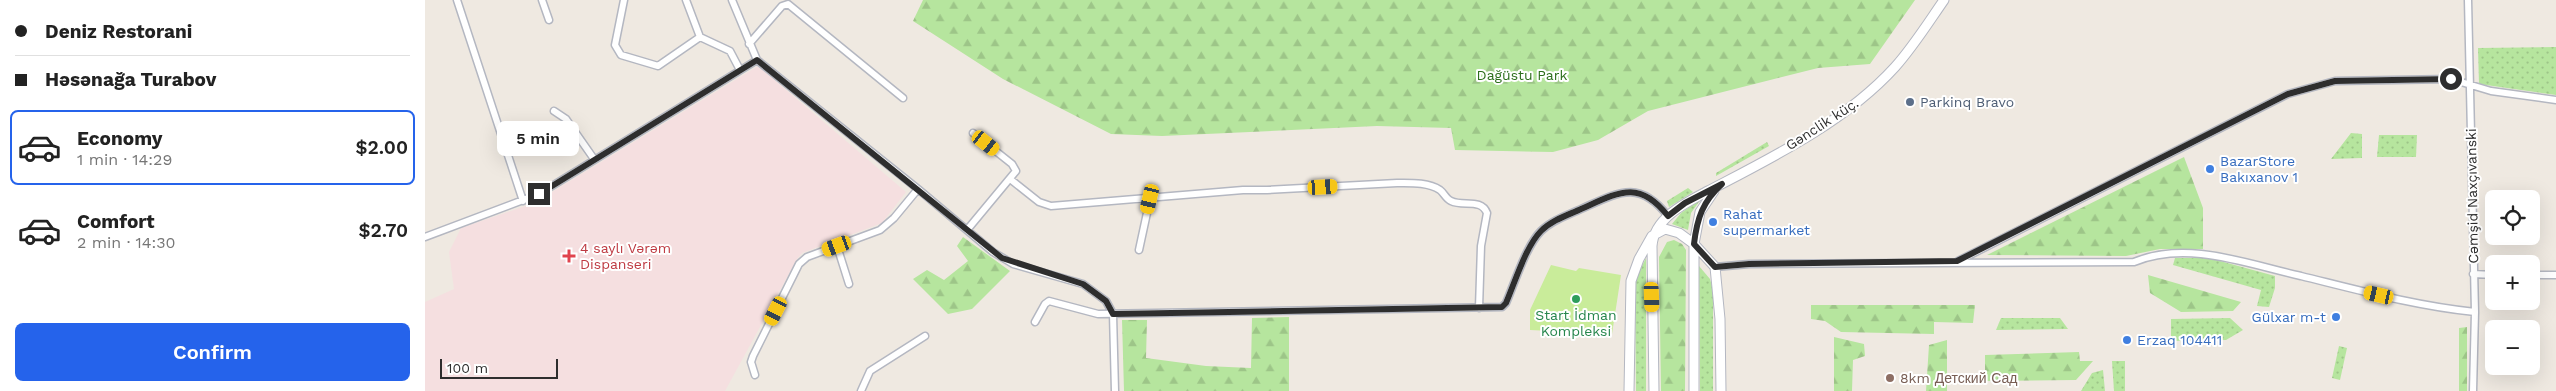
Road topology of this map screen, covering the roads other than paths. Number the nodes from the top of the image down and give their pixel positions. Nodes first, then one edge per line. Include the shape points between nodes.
1 (457, 0) edge
2 (542, 0) edge
3 (624, 0) edge
4 (686, 0) edge
5 (732, 0) edge
6 (1944, 0) edge
7 (2468, 0) edge
8 (549, 20) dead end
9 (700, 37) junction
10 (749, 44) junction
11 (757, 60) junction
12 (740, 70) junction
13 (2469, 84) junction
14 (903, 98) dead end
15 (2556, 100) edge
16 (554, 111) dead end
17 (973, 133) dead end
18 (594, 159) junction
19 (1010, 179) junction
20 (1722, 184) junction
21 (918, 189) junction
22 (1150, 199) junction
23 (523, 201) junction
24 (1672, 213) junction
25 (967, 230) junction
26 (1653, 236) junction
27 (425, 237) edge
28 (1694, 244) junction
29 (837, 246) junction
30 (1139, 250) dead end
31 (1957, 261) junction
32 (1715, 267) junction
33 (2473, 274) junction
34 (2485, 274) edge
35 (2540, 275) edge
36 (2556, 275) edge
37 (849, 284) dead end
38 (1479, 308) junction
39 (2475, 312) junction
40 (1113, 314) junction
41 (1035, 322) dead end
42 (925, 336) dead end
43 (755, 375) dead end
44 (861, 391) edge
45 (1115, 391) edge
46 (1629, 391) edge
47 (1655, 391) edge
48 (1694, 391) edge
49 (1721, 391) edge
50 (2473, 391) edge

1 - 23 street
2 - 8 street
3 - 9 street via 615,45 621,54 658,66
4 - 9 street
5 - 10 street
6 - 20 main road, Gənclik küç. via 1895,67 1859,101
7 - 13 street, Cəmşid Naxçıvanski
9 - 12 street via 730,51
10 - 11 street
10 - 14 street via 782,6 788,4
11 - 12 street
11 - 21 street
12 - 18 street
13 - 15 street via 2491,91
13 - 31 street via 2451,79 2362,79 2335,81 2288,94
13 - 33 street, Cəmşid Naxçıvanski
16 - 18 street via 566,119
17 - 19 street via 1016,167
18 - 23 street
19 - 22 street via 1039,202 1051,206
19 - 25 street
20 - 24 main road
20 - 28 main road via 1705,201
21 - 25 street
21 - 29 street via 880,230
22 - 30 street
22 - 38 street via 1243,190 1397,183 1436,188 1449,200 1480,205 1487,213 1481,246
23 - 27 street
24 - 26 main road
24 - 38 street via 1648,196 1630,191 1617,193 1554,221 1533,242 1506,303 1502,307
25 - 40 street via 1007,261 1083,284 1106,301
26 - 28 main road via 1660,230 1672,230
26 - 46 main road via 1631,281
26 - 47 main road
28 - 32 main road
28 - 48 main road
29 - 37 street
29 - 43 street via 799,264 753,356 751,362
31 - 32 street
31 - 39 street via 2134,262 2161,254 2204,254 2437,308
32 - 49 main road
33 - 34 street
33 - 39 street, Cəmşid Naxçıvanski
35 - 36 street
38 - 40 street
39 - 50 street, Cəmşid Naxçıvanski
40 - 41 street via 1098,314 1049,301
40 - 45 street
42 - 44 street via 870,371

